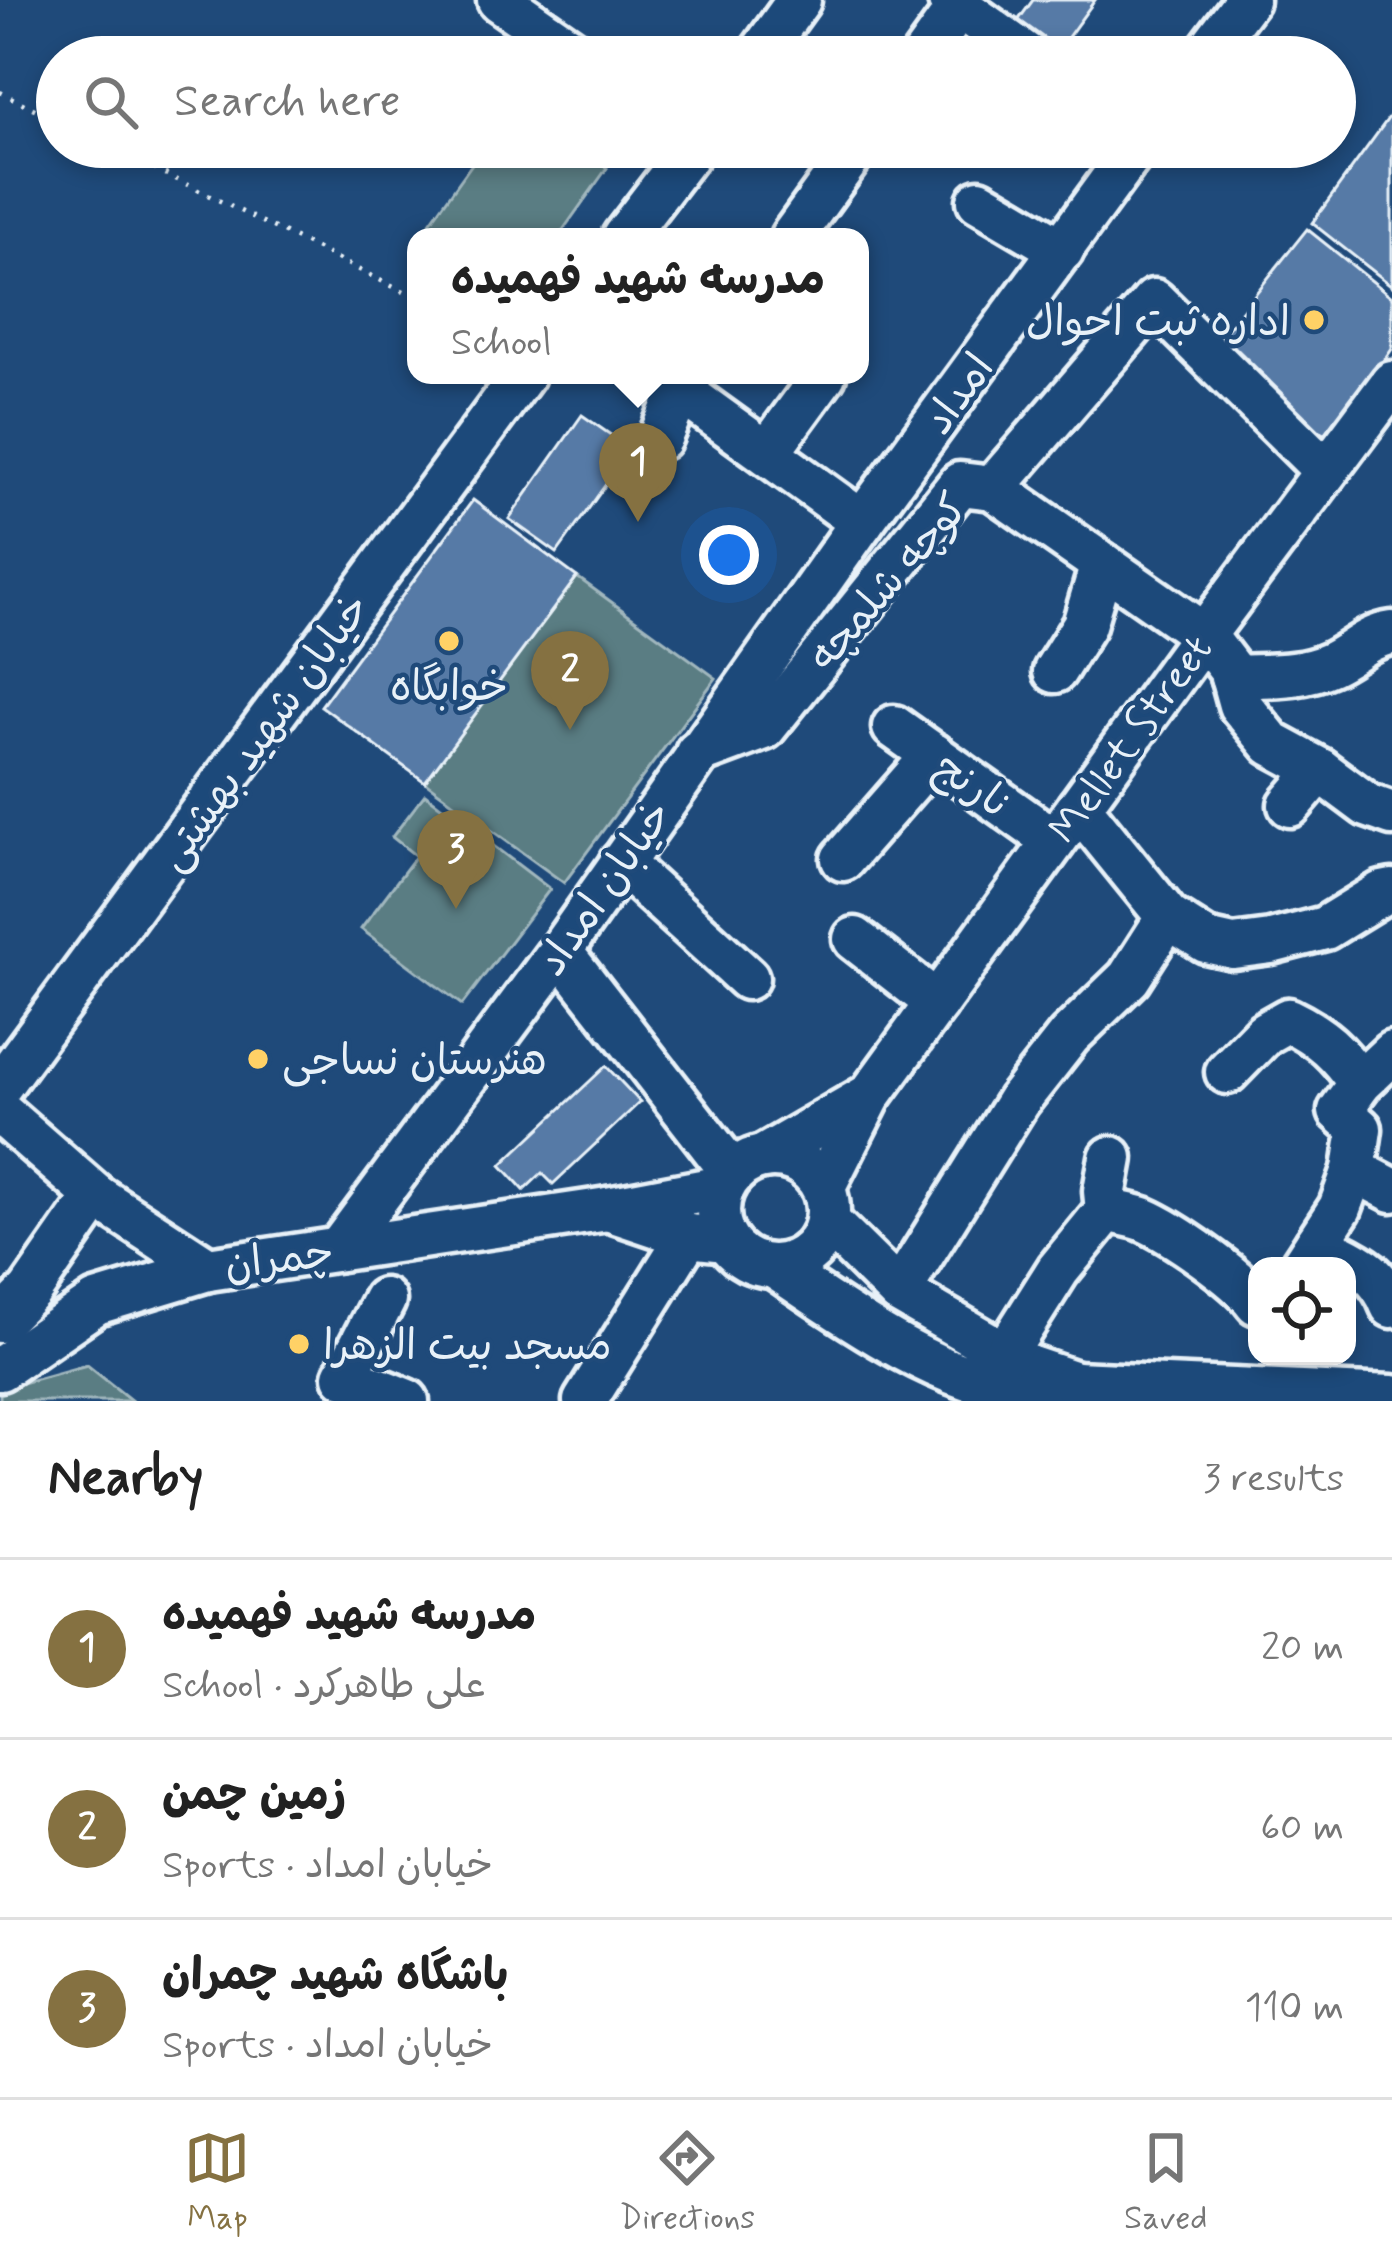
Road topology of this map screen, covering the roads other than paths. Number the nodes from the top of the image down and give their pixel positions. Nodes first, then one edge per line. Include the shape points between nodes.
1 (500, 0) edge
2 (800, 0) edge
3 (1247, 0) edge
4 (955, 3) edge
5 (551, 36) edge
6 (773, 36) edge
7 (935, 36) edge
8 (1000, 36) edge
9 (1220, 36) edge
10 (677, 168) edge
11 (842, 168) edge
12 (1121, 168) edge
13 (979, 201) dead end
14 (631, 228) edge
15 (798, 228) edge
16 (1062, 250) junction
17 (1392, 382) edge
18 (517, 384) edge
19 (676, 384) edge
20 (682, 384) edge
21 (817, 384) edge
22 (660, 438) dead end
23 (767, 453) junction
24 (1326, 471) junction
25 (993, 488) junction
26 (862, 522) junction
27 (1102, 564) junction
28 (1392, 633) edge
29 (1204, 635) junction
30 (1055, 671) dead end
31 (1232, 677) junction
32 (894, 727) dead end
33 (697, 753) junction
34 (934, 755) junction
35 (1320, 770) junction
36 (1290, 805) dead end
37 (1392, 814) edge
38 (1067, 824) junction
39 (844, 860) dead end
40 (621, 862) junction
41 (1392, 891) edge
42 (1168, 917) junction
43 (855, 939) dead end
44 (560, 951) junction
45 (747, 978) dead end
46 (937, 1003) junction
47 (1392, 1053) edge
48 (1227, 1072) dead end
49 (1360, 1083) junction
50 (0, 1087) edge
51 (870, 1095) junction
52 (0, 1112) edge
53 (1111, 1158) dead end
54 (1354, 1170) junction
55 (740, 1172) junction
56 (1392, 1190) edge
57 (95, 1196) junction
58 (826, 1204) junction
59 (608, 1209) junction
60 (1106, 1210) junction
61 (707, 1238) junction
62 (340, 1249) junction
63 (1309, 1255) edge
64 (775, 1267) junction
65 (208, 1269) junction
66 (1248, 1290) edge
67 (899, 1292) junction
68 (384, 1300) dead end
69 (1392, 1306) edge
70 (0, 1321) edge
71 (1005, 1354) junction
72 (1308, 1365) edge
73 (0, 1369) edge
74 (1075, 1383) junction
75 (1355, 1396) edge
76 (406, 1401) edge
77 (585, 1401) edge

1 - 5 street
2 - 6 street
3 - 9 street
4 - 7 street
4 - 8 street
10 - 14 street
11 - 15 street
12 - 16 street, امداد
13 - 16 street
16 - 26 street, امداد
17 - 24 street, Mellet Street
18 - 50 street, خیابان شهید بهشتی
19 - 22 street
20 - 23 street
21 - 23 street
23 - 26 street
24 - 25 street via 1154,301
24 - 29 street, Mellet Street
25 - 27 street, کوچه شلمچه
25 - 33 street, کوچه شلمچه via 960,484 764,728
26 - 33 street, خیابان امداد
27 - 29 street, کوچه شلمچه
27 - 30 street via 1084,625
28 - 31 street via 1305,673
29 - 31 street
29 - 38 street, Mellet Street
31 - 35 street via 1240,705 1271,744
32 - 34 street, نارنج
33 - 40 street, خیابان امداد
34 - 38 street, نارنج
34 - 39 street
35 - 36 street
35 - 37 street
38 - 42 street, نارنج
38 - 46 street, Mellet Street
40 - 44 street, خیابان امداد
40 - 45 street
41 - 42 street via 1325,928 1233,947
42 - 67 street via 1129,978 1018,1101
43 - 46 street
44 - 55 street
44 - 62 street, خیابان امداد
46 - 51 street, Mellet Street
47 - 49 street
48 - 49 street via 1288,1020 1339,1053
49 - 54 street via 1340,1111 1360,1129
51 - 55 street
51 - 58 street
52 - 57 street, چمران
53 - 60 street
54 - 56 street
54 - 63 street
55 - 58 street via 781,1156 798,1162 812,1172
55 - 59 street, چمران
55 - 61 street
57 - 65 street, چمران
57 - 70 street
58 - 64 street via 820,1238
58 - 67 street
59 - 61 street
59 - 62 street, چمران
60 - 66 street via 1143,1219
60 - 71 street
61 - 64 street
61 - 77 street
62 - 65 street, چمران
63 - 69 street via 1368,1271
64 - 74 street via 929,1363 990,1385
65 - 73 street via 95,1303
67 - 71 street
68 - 76 street via 345,1376
71 - 74 street
72 - 75 street
74 - 75 street

